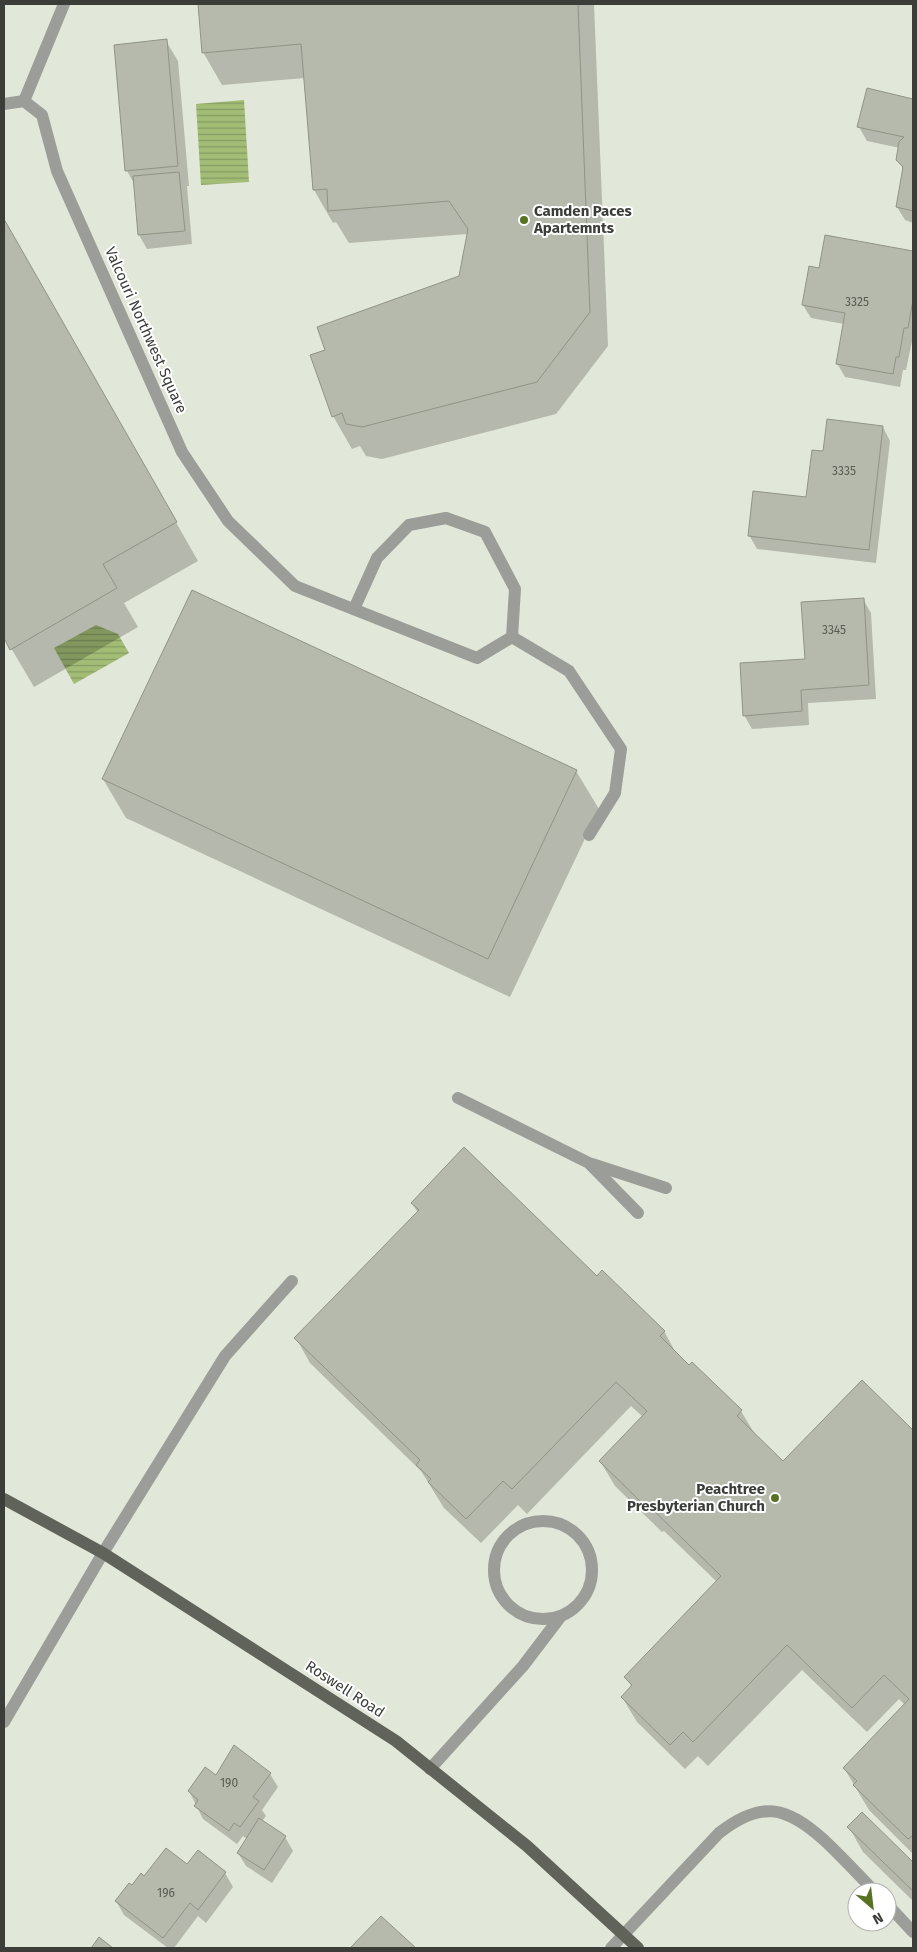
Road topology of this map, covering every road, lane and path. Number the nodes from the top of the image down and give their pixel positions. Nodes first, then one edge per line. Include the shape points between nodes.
1 (64, 4) edge
2 (24, 101) junction
3 (4, 104) edge
4 (354, 609) junction
5 (512, 637) junction
6 (589, 835) dead end
7 (458, 1098) dead end
8 (589, 1163) junction
9 (666, 1188) dead end
10 (638, 1212) dead end
11 (292, 1281) dead end
12 (4, 1499) edge
13 (103, 1553) junction
14 (561, 1616) junction
15 (4, 1722) edge
16 (430, 1769) junction
17 (866, 1882) edge
18 (897, 1915) edge
19 (913, 1932) edge
20 (624, 1934) junction
21 (611, 1948) edge
22 (638, 1948) edge

1 - 2 street
2 - 3 street
2 - 4 street, Valcouri Northwest Square via 42,115 57,171 182,452 228,521 294,586
4 - 5 street, Valcouri Northwest Square via 476,658
4 - 5 street via 377,558 408,525 446,518 485,532 515,589
5 - 6 street via 569,671 621,749 615,793
7 - 8 street
8 - 9 street
8 - 10 street
11 - 13 street via 225,1356
12 - 13 main road, Roswell Road
13 - 15 street
13 - 16 main road, Roswell Road via 396,1741
14 - 14 street via 575,1608 585,1596 592,1574 589,1552 582,1538 570,1528 556,1522 525,1524 502,1543 495,1558 497,1588 516,1612 531,1618
14 - 16 street via 523,1666
16 - 20 main road, Roswell Road via 527,1846
17 - 20 street via 806,1824 793,1816 780,1812 747,1815 720,1833
18 - 19 street
20 - 21 street
20 - 22 main road, Roswell Road

